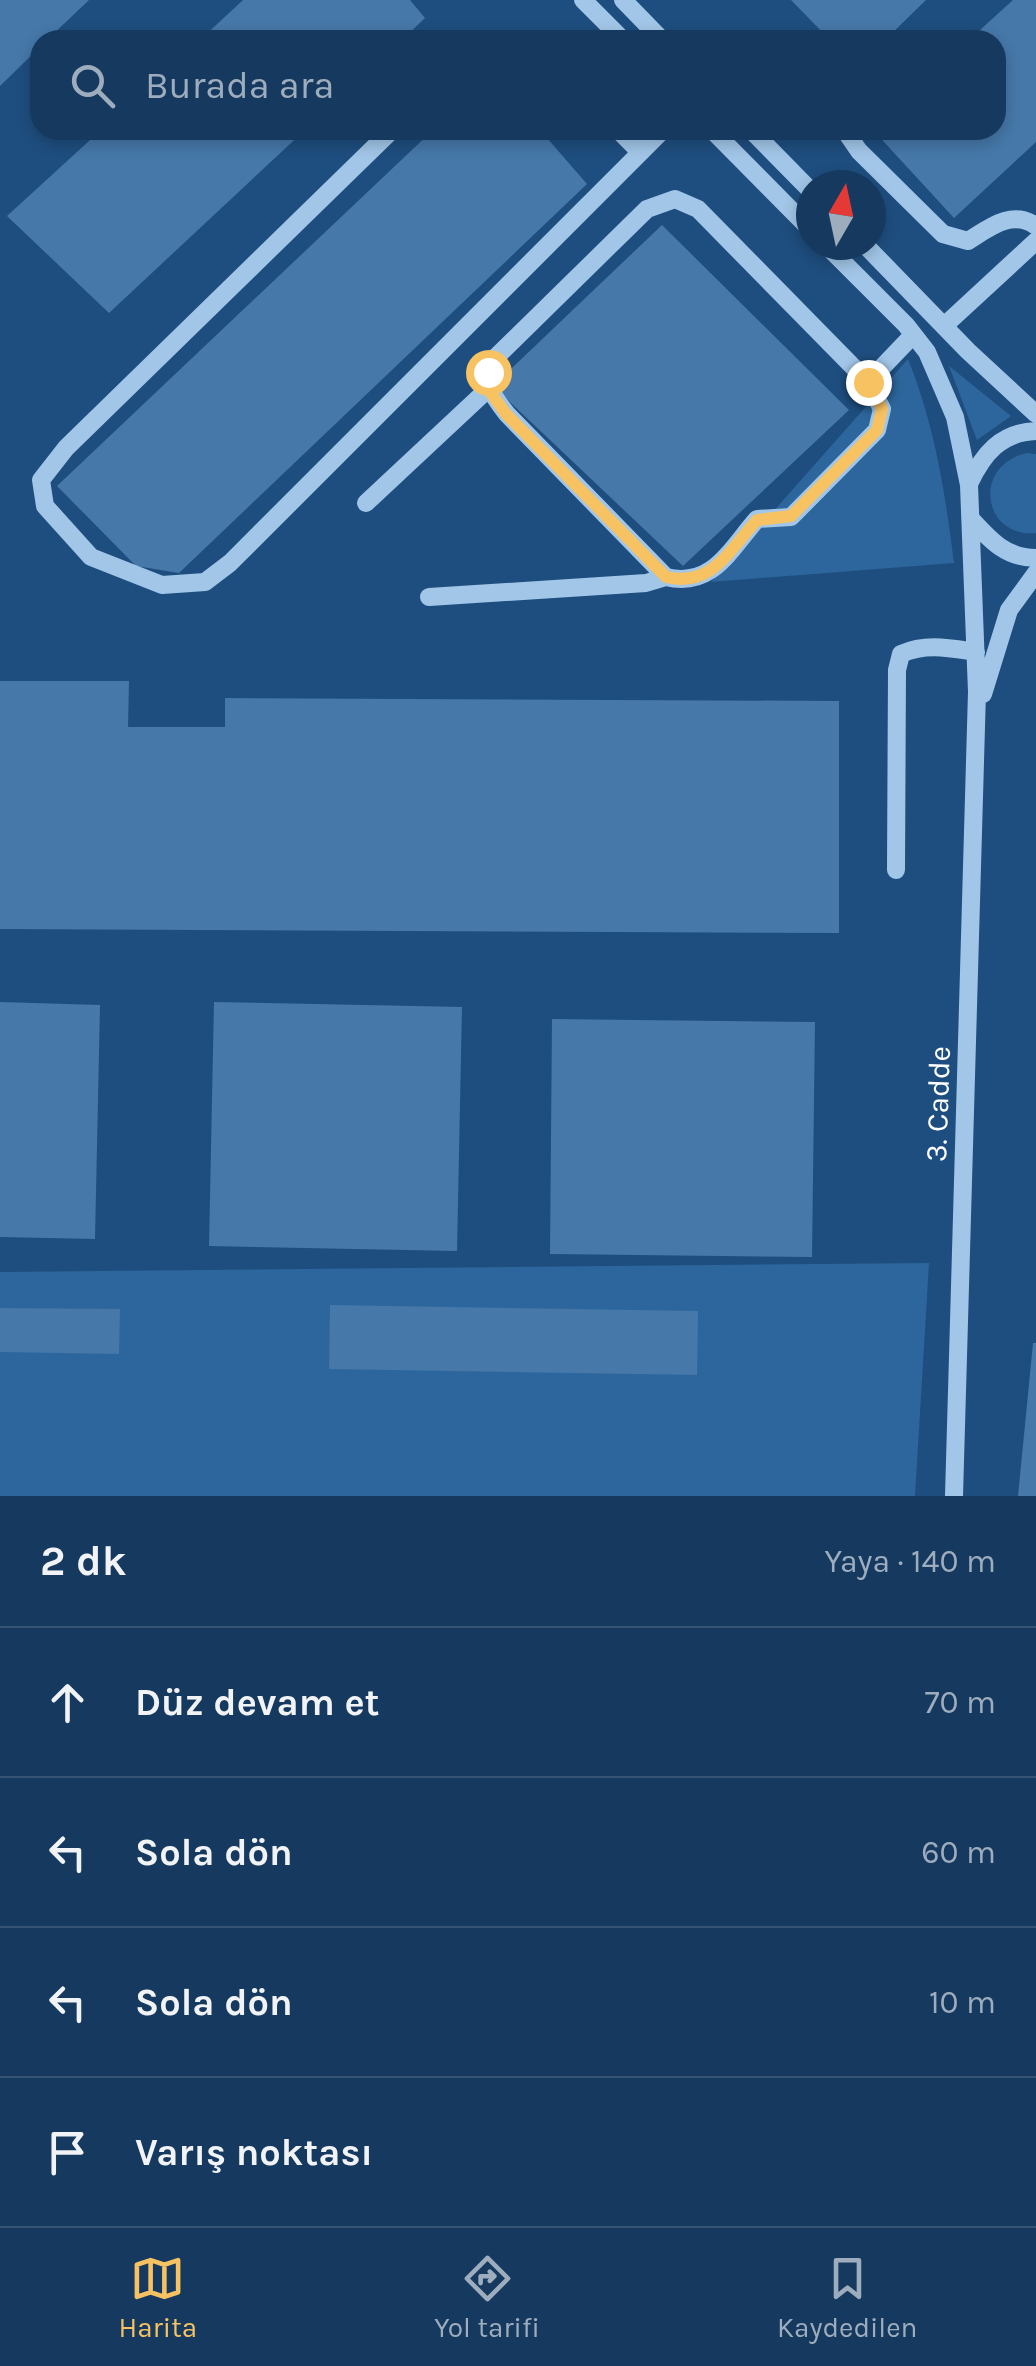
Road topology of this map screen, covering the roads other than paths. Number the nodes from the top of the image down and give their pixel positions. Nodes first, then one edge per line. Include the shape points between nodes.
1 (583, 0) edge
2 (623, 0) edge
3 (613, 30) edge
4 (652, 30) edge
5 (382, 140) edge
6 (628, 140) edge
7 (652, 140) edge
8 (722, 140) edge
9 (761, 140) edge
10 (851, 140) edge
11 (639, 151) junction
12 (796, 176) edge
13 (796, 215) edge
14 (1036, 226) edge
15 (1036, 241) edge
16 (840, 260) edge
17 (879, 260) edge
18 (944, 326) junction
19 (913, 335) junction
20 (868, 382) junction
21 (488, 389) junction
22 (1036, 414) edge
23 (1036, 432) edge
24 (969, 484) junction
25 (366, 503) dead end
26 (972, 519) junction
27 (1036, 558) edge
28 (1036, 573) edge
29 (666, 577) junction
30 (430, 596) dead end
31 (976, 652) junction
32 (977, 714) junction
33 (896, 870) dead end
34 (954, 1496) edge

1 - 3 street
2 - 4 street
5 - 11 street via 41,480 45,506 91,557 162,585 205,582
6 - 11 street
7 - 11 street
8 - 13 street
9 - 12 street
10 - 14 street via 943,234 968,241 1001,220
15 - 18 street
16 - 19 street, 3. Cadde
17 - 18 street
18 - 22 street
19 - 20 street
19 - 24 street, 3. Cadde via 928,352 955,417
20 - 21 street via 698,209 675,199 647,209 493,360
20 - 29 street via 882,409 877,430 791,516 757,520 706,576
21 - 25 street
21 - 29 street
23 - 24 street via 990,449
24 - 26 street, 3. Cadde
26 - 27 street via 996,546
26 - 31 street, 3. Cadde
28 - 32 street, 3. Cadde via 1010,610
29 - 30 street
31 - 32 street, 3. Cadde
31 - 33 street via 934,646 901,654
32 - 34 street, 3. Cadde

